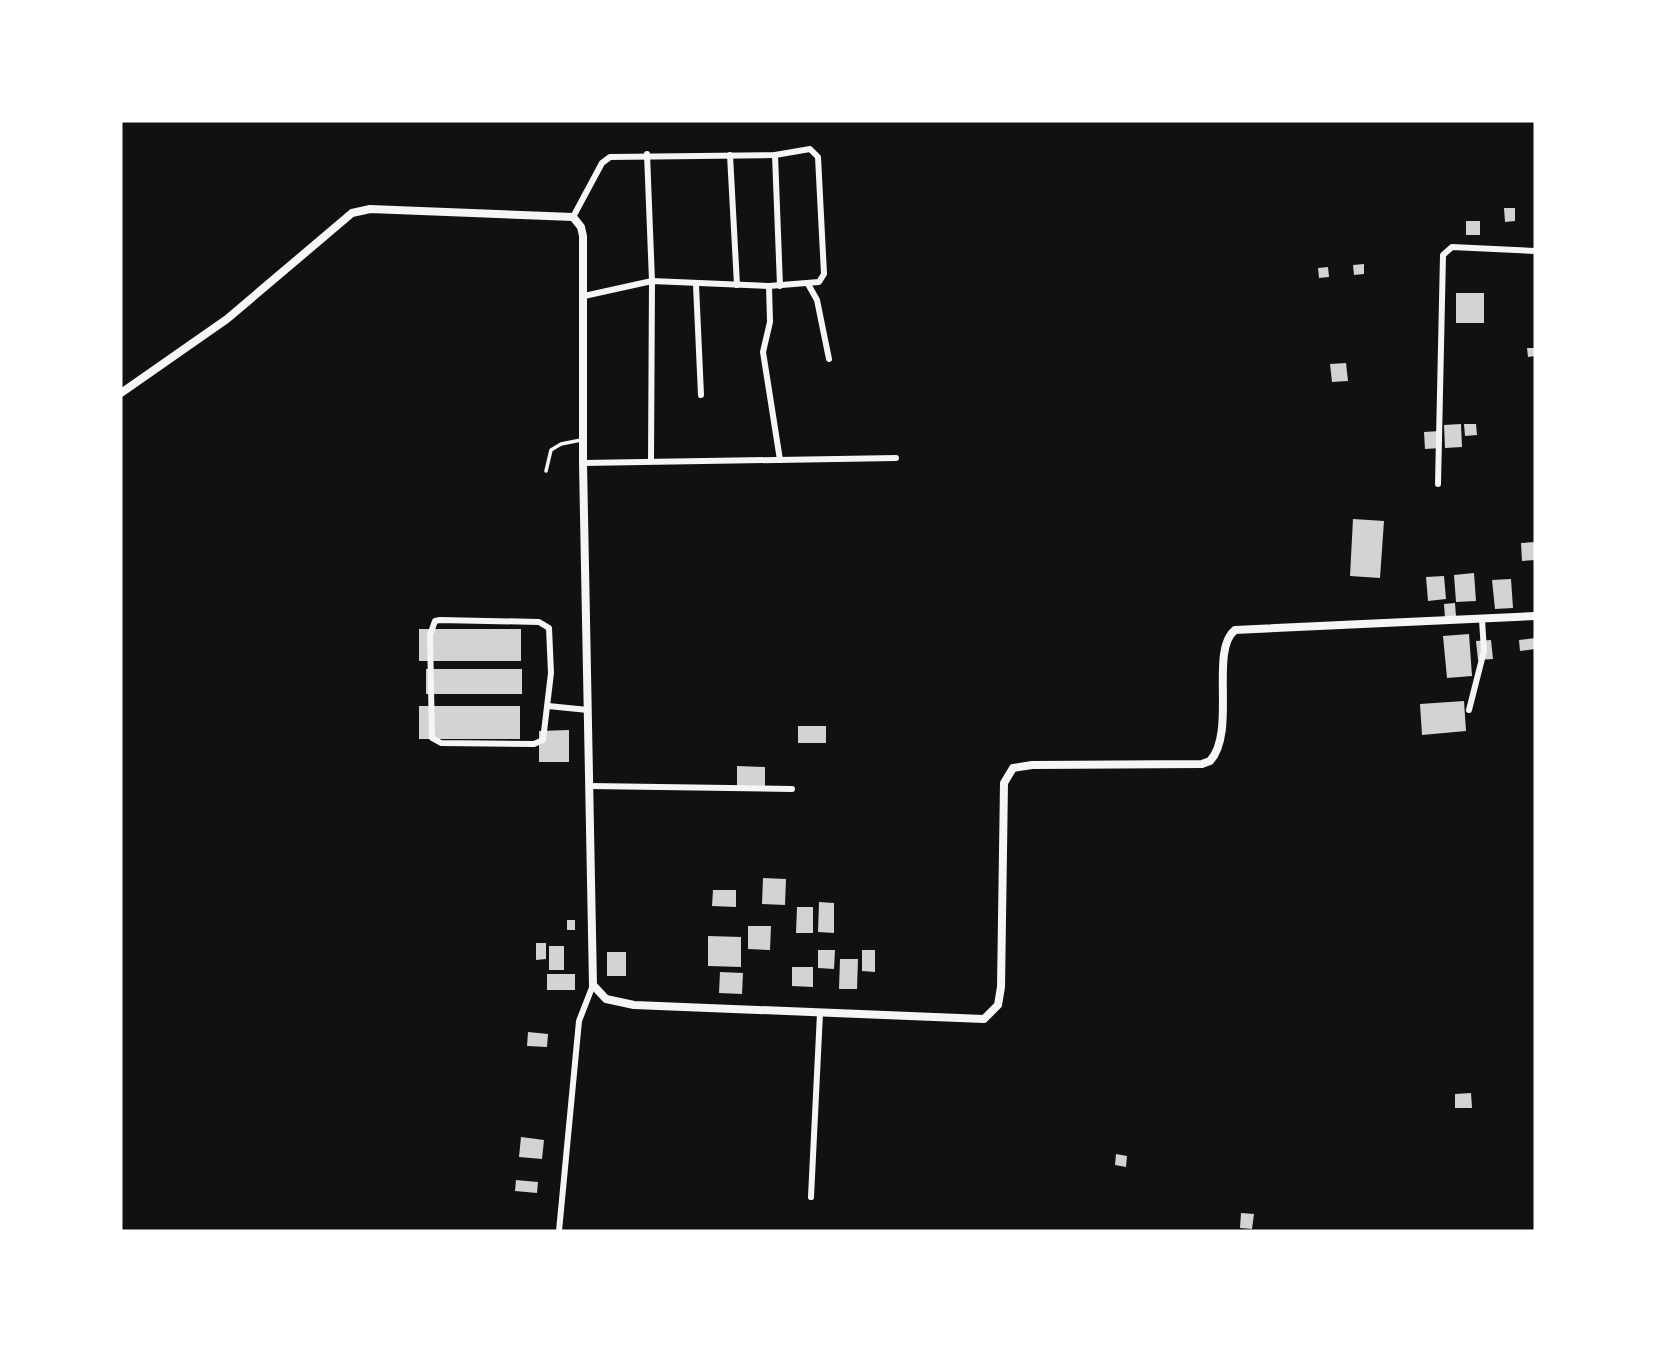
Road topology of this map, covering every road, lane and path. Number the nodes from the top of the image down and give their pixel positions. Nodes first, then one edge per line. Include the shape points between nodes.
1 (647, 155) junction
2 (730, 155) junction
3 (775, 155) junction
4 (573, 217) junction
5 (1535, 251) edge
6 (652, 281) junction
7 (808, 284) junction
8 (696, 285) junction
9 (737, 285) junction
10 (769, 286) junction
11 (779, 286) junction
12 (584, 296) junction
13 (829, 359) dead end
14 (121, 393) edge
15 (701, 395) dead end
16 (583, 439) junction
17 (896, 458) dead end
18 (780, 460) junction
19 (651, 461) junction
20 (583, 463) junction
21 (546, 471) dead end
22 (1438, 484) dead end
23 (1535, 616) edge
24 (1482, 620) junction
25 (548, 706) junction
26 (588, 710) junction
27 (1469, 710) dead end
28 (590, 786) junction
29 (792, 789) dead end
30 (593, 985) junction
31 (820, 1013) junction
32 (811, 1198) dead end
33 (559, 1231) edge

1 - 2 street
1 - 4 street via 605,160
1 - 6 street
2 - 3 street
2 - 9 street
3 - 7 street via 810,149 818,157 824,274 819,282
3 - 11 street
4 - 12 street via 582,227
4 - 14 street via 370,209 352,213 227,319
5 - 22 street via 1452,247 1443,255
6 - 8 street
6 - 12 street
6 - 19 street
7 - 11 street
7 - 13 street via 817,300
8 - 9 street
8 - 15 street
9 - 10 street
10 - 11 street
10 - 18 street via 770,322 763,352
12 - 16 street
16 - 20 street
16 - 21 lane via 556,446
17 - 18 street
18 - 19 street
19 - 20 street
20 - 26 street
23 - 24 street
24 - 27 street via 1484,651
24 - 31 street via 1235,630 1226,652 1222,735 1210,761 1202,765 1032,765 1008,773 1004,782 1001,987 991,1014 977,1020
25 - 25 street via 550,638 545,624 435,621 430,635 429,709 435,741 534,744 544,738
25 - 26 street
26 - 28 street
28 - 29 street
28 - 30 street
30 - 31 street via 607,999 634,1004
30 - 33 street via 579,1021
31 - 32 street

